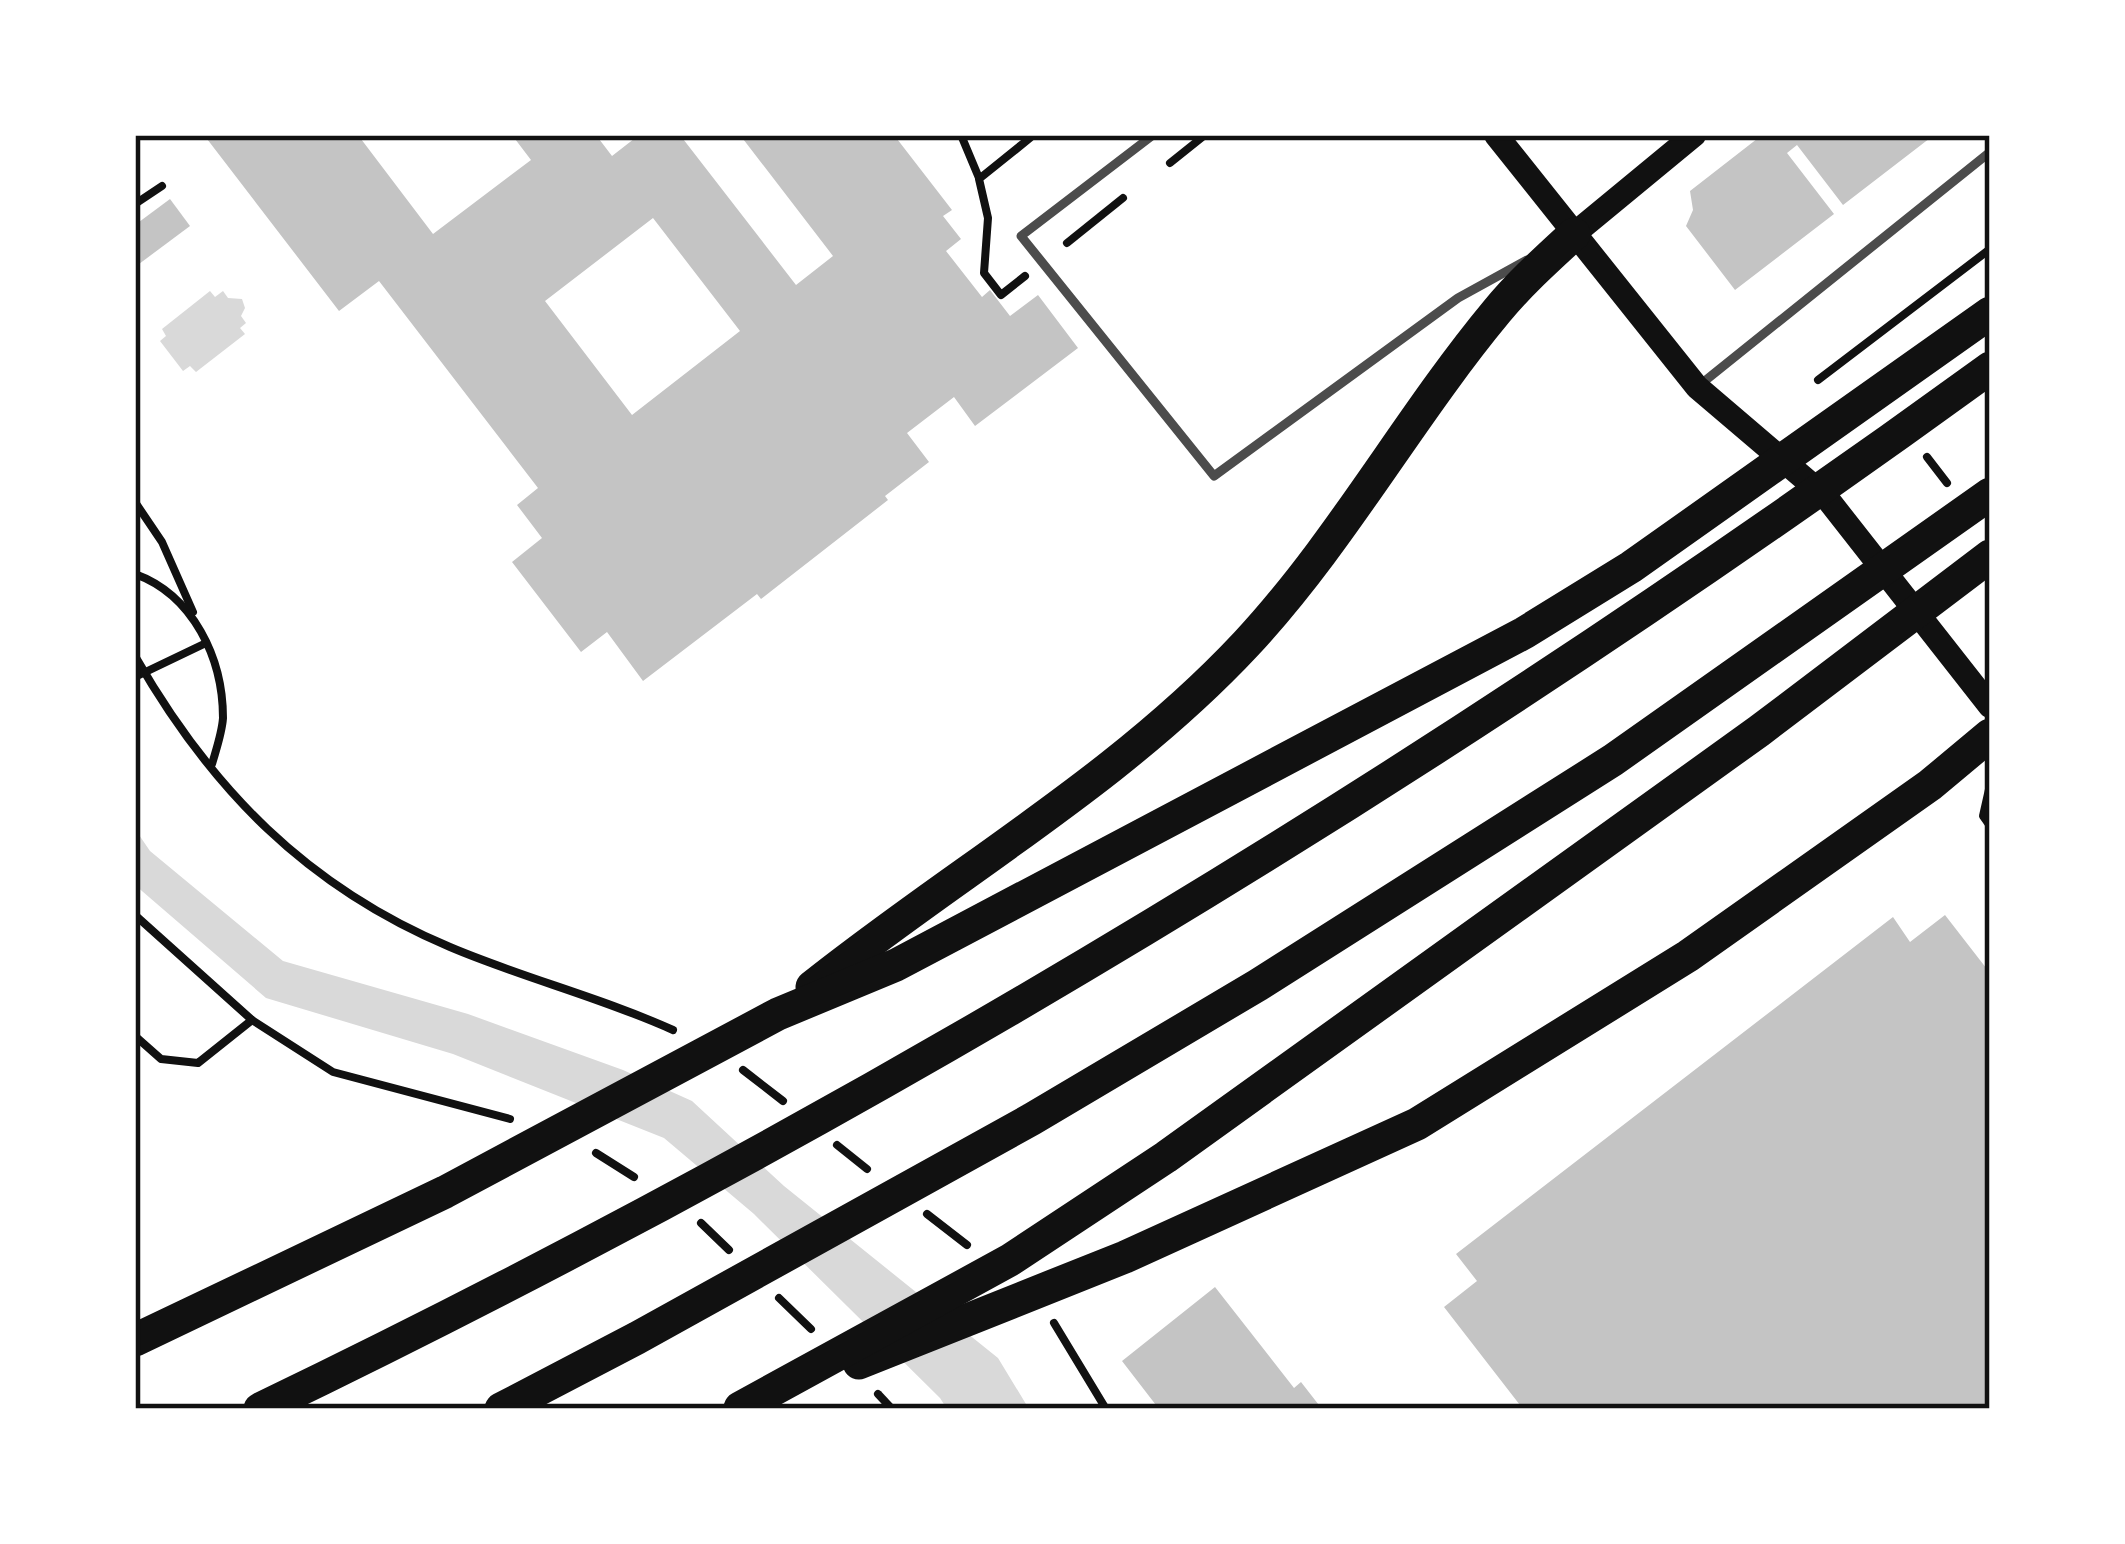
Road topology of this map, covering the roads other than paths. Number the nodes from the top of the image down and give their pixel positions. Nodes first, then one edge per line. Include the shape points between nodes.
1 (1153, 135) edge
2 (1496, 135) edge
3 (1694, 135) edge
4 (1990, 152) edge
5 (1574, 234) junction
6 (1990, 313) edge
7 (1990, 368) edge
8 (1697, 387) junction
9 (1990, 494) edge
10 (1990, 556) edge
11 (1990, 706) edge
12 (1990, 735) edge
13 (778, 1014) junction
14 (135, 1340) edge
15 (739, 1408) edge
16 (260, 1409) edge
17 (501, 1409) edge

1 - 5 lane via 1021,236 1214,476 1458,298
2 - 5 main road
3 - 5 main road
4 - 8 lane
5 - 8 main road
5 - 13 highway via 1487,323 1309,567 1216,674 1068,802
6 - 13 highway via 1581,600 917,954
7 - 16 highway via 1515,699 1169,915 934,1053
8 - 11 main road via 1826,497
9 - 17 highway via 1721,687 1146,1054
10 - 15 highway via 1302,1063 1101,1200 972,1282
12 - 15 highway via 1688,956 1417,1124 1125,1257
13 - 14 highway via 445,1192

